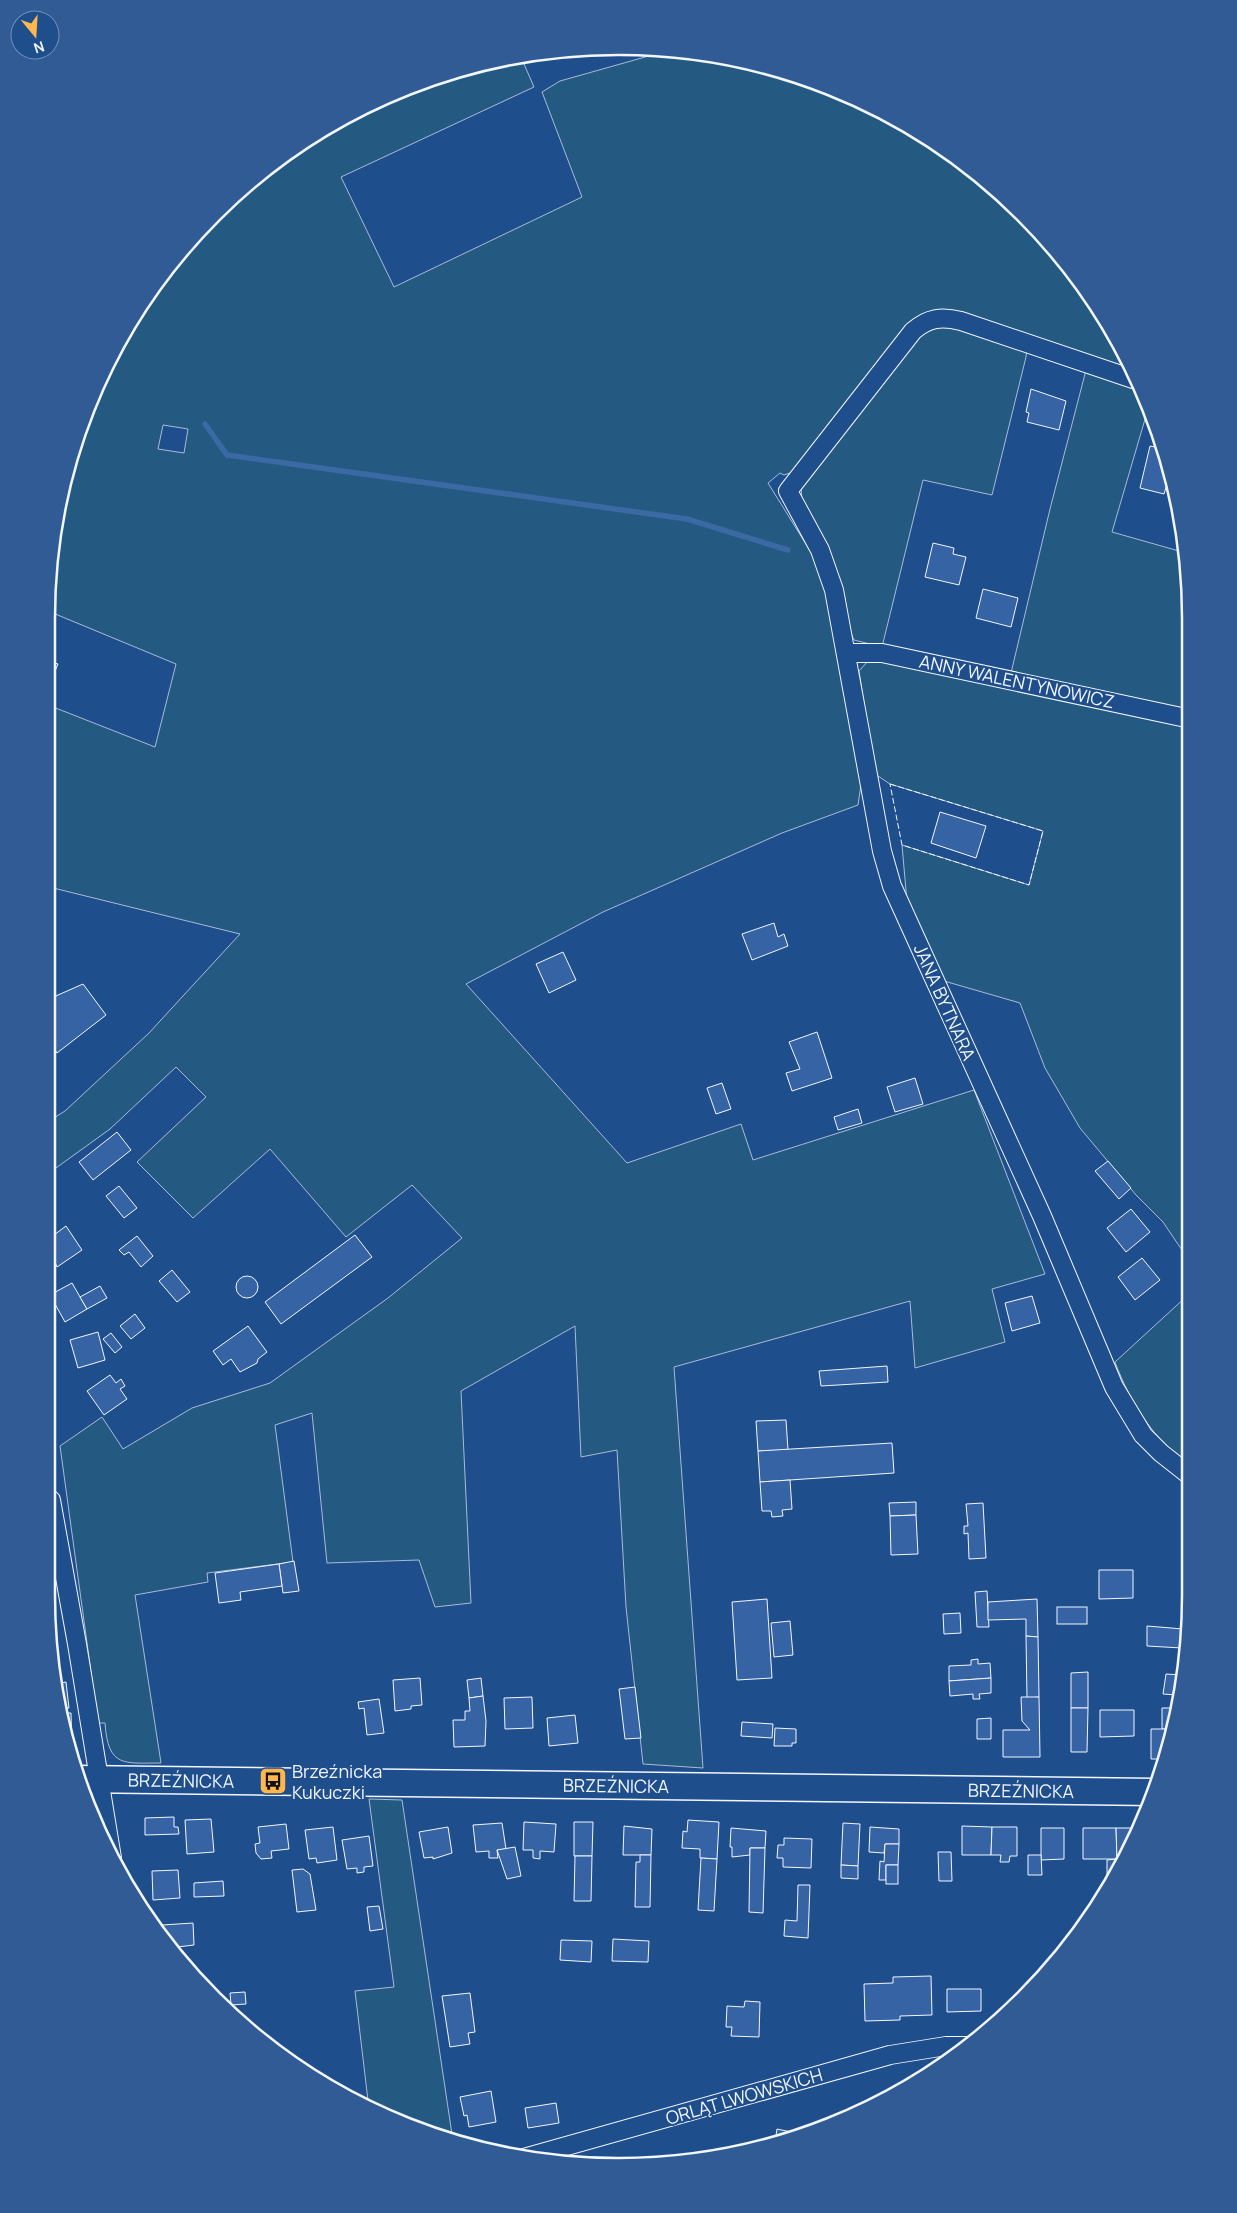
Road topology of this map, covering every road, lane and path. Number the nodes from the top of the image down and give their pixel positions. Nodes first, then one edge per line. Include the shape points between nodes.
1 (1128, 377) edge
2 (847, 653) junction
3 (1182, 717) edge
4 (1182, 1470) edge
5 (55, 1530) edge
6 (88, 1779) edge
7 (1146, 1792) edge
8 (95, 1803) edge
9 (956, 2046) edge
10 (543, 2153) edge

1 - 2 street, JANA BYTNARA via 961,321 939,317 913,331 788,491 828,571
2 - 3 street, ANNY WALENTYNOWICZ via 882,653
2 - 4 street, JANA BYTNARA via 882,851 892,886 1042,1216 1114,1387 1143,1435
5 - 6 street
6 - 7 main road, BRZEŹNICKA
6 - 8 street
9 - 10 street, ORLĄT LWOWSKICH via 890,2055

